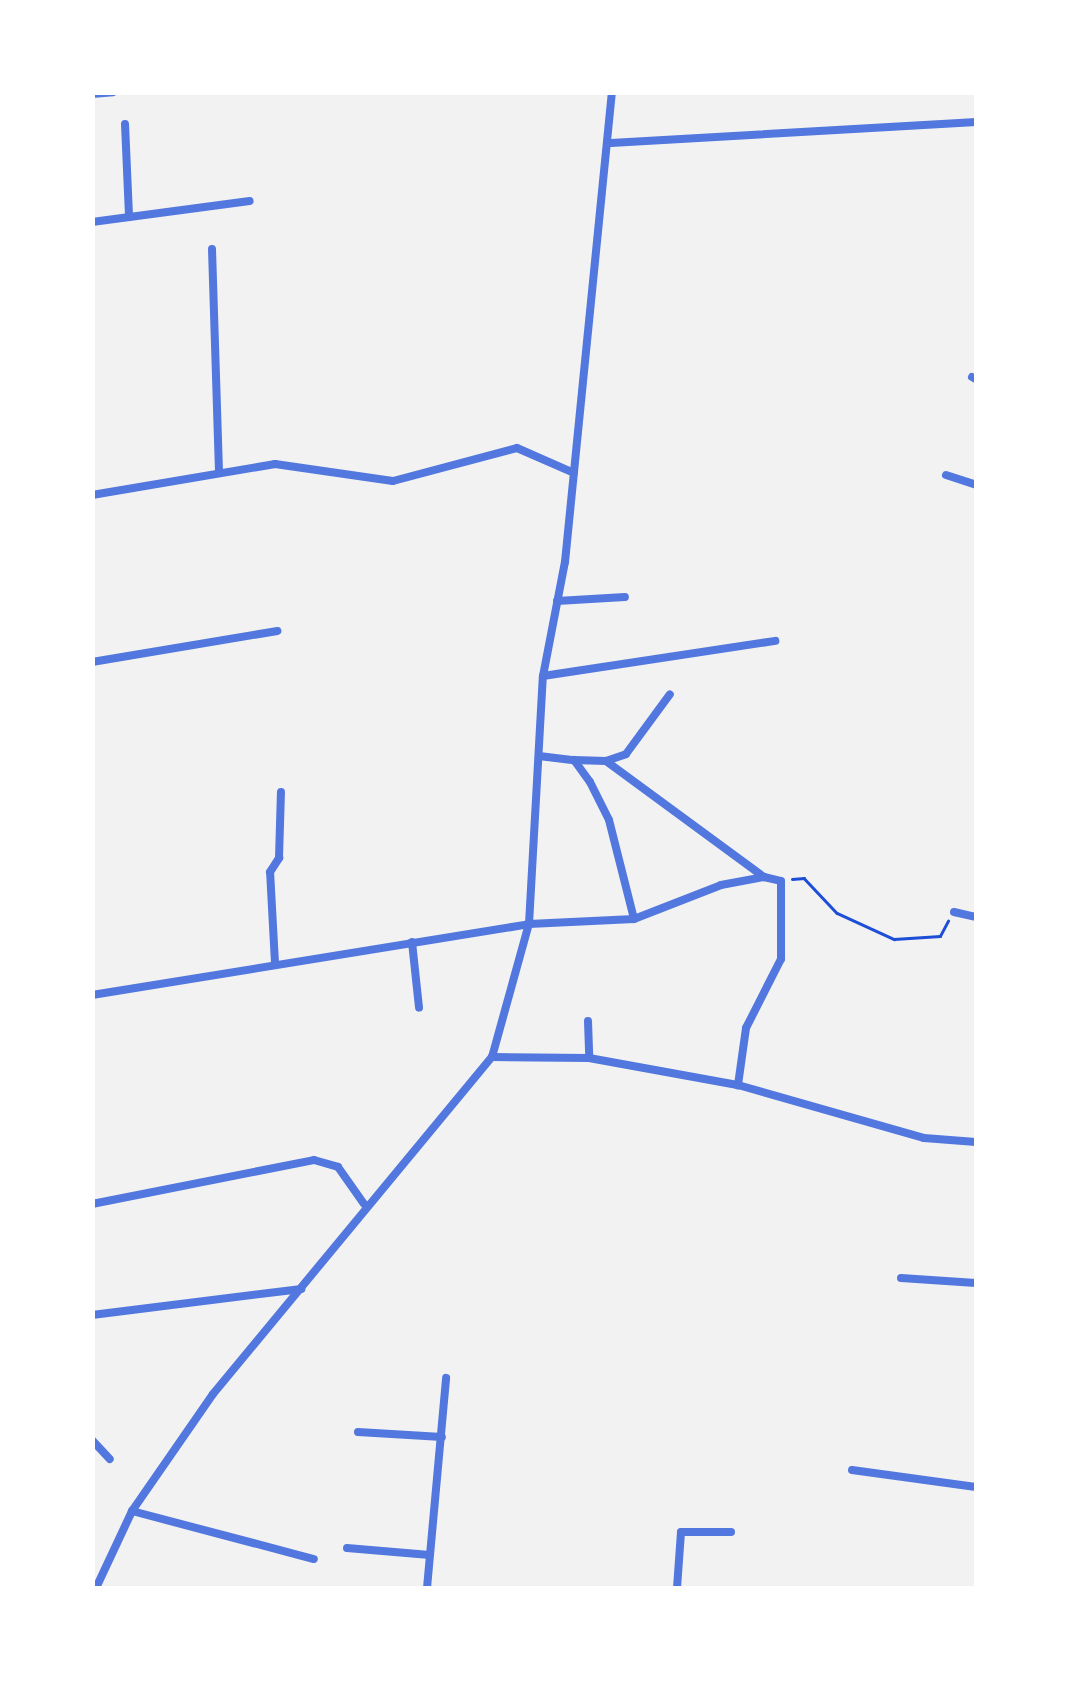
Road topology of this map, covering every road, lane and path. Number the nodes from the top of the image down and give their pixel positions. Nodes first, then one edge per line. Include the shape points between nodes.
1 (113, 92) edge
2 (612, 92) edge
3 (92, 94) edge
4 (976, 122) edge
5 (125, 124) dead end
6 (611, 143) junction
7 (250, 201) dead end
8 (129, 217) junction
9 (92, 222) edge
10 (212, 249) dead end
11 (220, 469) junction
12 (574, 473) junction
13 (946, 475) dead end
14 (976, 485) edge
15 (92, 495) edge
16 (626, 596) dead end
17 (557, 601) junction
18 (277, 632) dead end
19 (775, 642) dead end
20 (92, 662) edge
21 (543, 676) junction
22 (670, 694) dead end
23 (539, 756) junction
24 (574, 760) junction
25 (606, 761) junction
26 (281, 792) dead end
27 (764, 877) junction
28 (781, 881) junction
29 (954, 912) joint
30 (976, 917) edge
31 (634, 919) junction
32 (529, 924) junction
33 (412, 942) junction
34 (275, 963) junction
35 (92, 995) edge
36 (418, 1008) dead end
37 (588, 1021) dead end
38 (492, 1056) junction
39 (589, 1058) junction
40 (738, 1085) junction
41 (976, 1142) edge
42 (92, 1204) edge
43 (364, 1204) junction
44 (901, 1278) dead end
45 (976, 1284) edge
46 (301, 1289) junction
47 (92, 1315) edge
48 (446, 1378) dead end
49 (358, 1432) dead end
50 (442, 1436) junction
51 (92, 1440) edge
52 (110, 1459) dead end
53 (852, 1470) dead end
54 (976, 1486) edge
55 (132, 1511) junction
56 (731, 1532) dead end
57 (347, 1548) dead end
58 (430, 1555) junction
59 (314, 1559) dead end
60 (96, 1588) edge
61 (427, 1588) edge
62 (677, 1588) edge

1 - 3 street
2 - 6 street
4 - 6 street
5 - 8 street
6 - 12 street
7 - 8 street
8 - 9 street
10 - 11 street
11 - 12 street via 275,464 393,480 517,448
11 - 15 street
12 - 17 street
13 - 14 street
16 - 17 street
17 - 21 street
18 - 20 street
19 - 21 street
21 - 23 street
22 - 25 street via 626,754
23 - 24 street
23 - 32 street
24 - 25 street
24 - 31 street via 609,820
25 - 27 street
26 - 34 street via 279,858 270,872
27 - 28 street
27 - 31 street via 722,884
28 - 29 path via 804,878 838,913 894,940 940,936
28 - 40 street via 781,959 746,1028
29 - 30 street
31 - 32 street
32 - 33 street
32 - 38 street
33 - 34 street
33 - 36 street
34 - 35 street
37 - 39 street
38 - 39 street
38 - 43 street
39 - 40 street
40 - 41 street via 924,1138
42 - 43 street via 314,1160 338,1167
43 - 46 street
44 - 45 street
46 - 47 street
46 - 55 street via 212,1394
48 - 50 street
49 - 50 street
50 - 58 street
51 - 52 street
53 - 54 street
55 - 59 street
55 - 60 street
56 - 62 street via 682,1532
57 - 58 street
58 - 61 street

